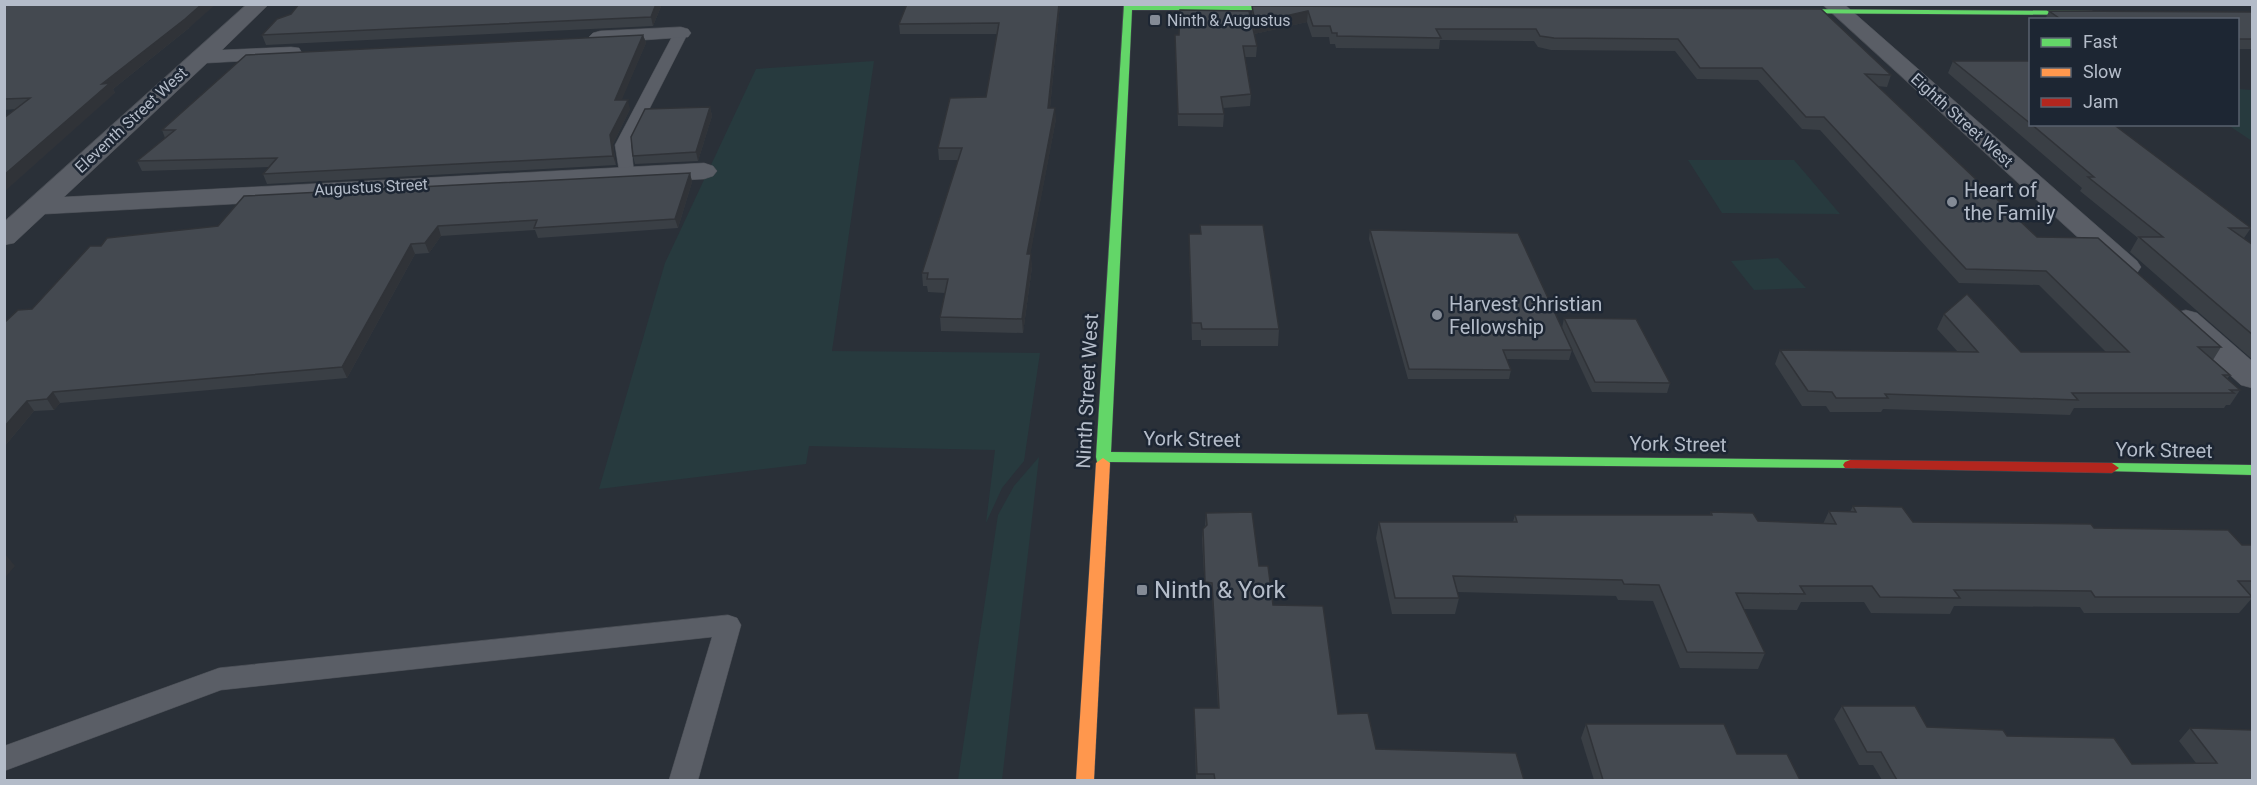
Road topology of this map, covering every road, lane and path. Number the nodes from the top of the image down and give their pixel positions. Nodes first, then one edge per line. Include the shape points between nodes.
1 (259, 4) edge
2 (1128, 6) edge
3 (1316, 8) edge
4 (1837, 8) edge
5 (1769, 11) edge
6 (2101, 13) edge
7 (681, 33) joint
8 (574, 39) edge
9 (314, 52) edge
10 (200, 57) junction
11 (704, 171) dead end
12 (626, 173) junction
13 (38, 206) junction
14 (4, 237) edge
15 (2253, 378) edge
16 (1103, 457) junction
17 (2253, 470) edge
18 (4, 759) edge
19 (684, 780) edge
20 (1085, 780) edge

1 - 10 street, Eleventh Street West
2 - 3 street
2 - 16 street, Ninth Street West
4 - 5 street
4 - 6 street
4 - 15 street, Eighth Street West
7 - 8 street
7 - 12 lane via 623,145
9 - 10 street
10 - 13 street, Eleventh Street West
11 - 12 street, Augustus Street
12 - 13 street, Augustus Street
13 - 14 street, Eleventh Street West
16 - 17 street, York Street
16 - 20 street, Ninth Street West
18 - 19 lane via 219,679 728,625

